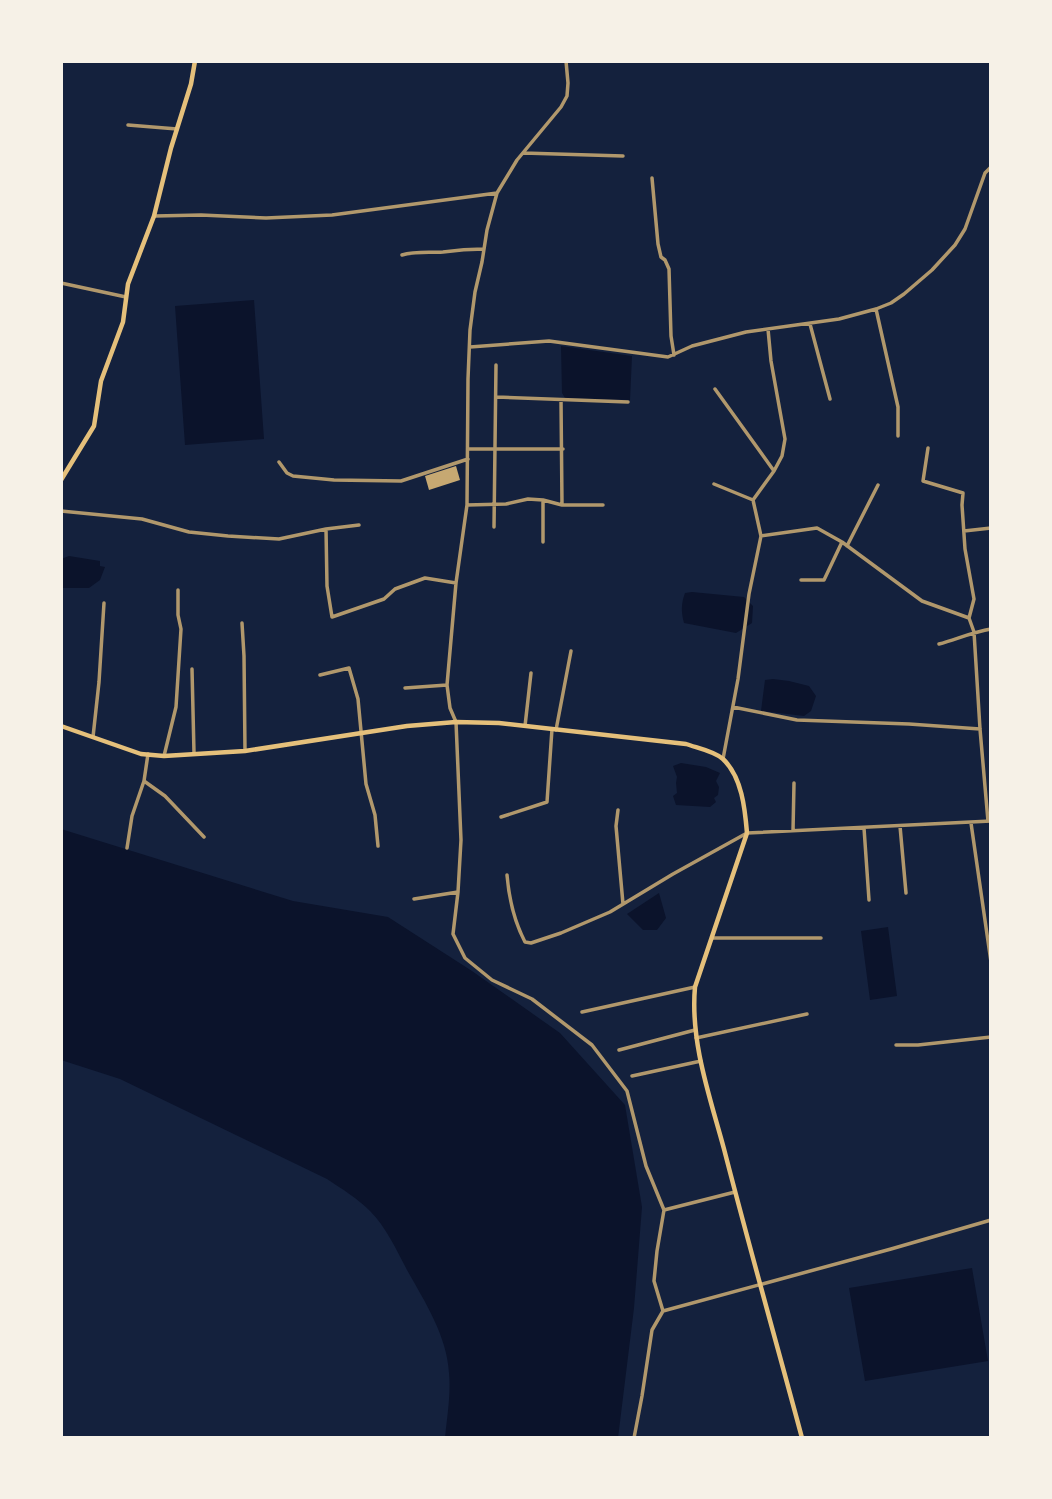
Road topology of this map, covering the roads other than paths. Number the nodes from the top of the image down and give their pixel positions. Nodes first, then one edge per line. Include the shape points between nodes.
1 (195, 61) edge
2 (566, 61) edge
3 (128, 125) dead end
4 (177, 129) junction
5 (523, 153) junction
6 (623, 156) dead end
7 (991, 167) edge
8 (652, 178) dead end
9 (497, 193) junction
10 (154, 216) junction
11 (484, 249) junction
12 (402, 255) dead end
13 (61, 283) edge
14 (126, 297) junction
15 (876, 309) junction
16 (810, 324) junction
17 (768, 329) junction
18 (470, 347) junction
19 (674, 355) junction
20 (496, 365) dead end
21 (715, 389) dead end
22 (496, 397) junction
23 (830, 399) dead end
24 (561, 400) junction
25 (628, 402) dead end
26 (898, 436) dead end
27 (928, 448) dead end
28 (468, 449) junction
29 (495, 449) junction
30 (563, 449) junction
31 (468, 459) junction
32 (279, 462) dead end
33 (774, 471) junction
34 (61, 480) edge
35 (715, 484) dead end
36 (878, 485) dead end
37 (543, 500) junction
38 (753, 500) junction
39 (494, 504) junction
40 (467, 505) junction
41 (562, 505) junction
42 (603, 505) dead end
43 (61, 511) edge
44 (359, 525) dead end
45 (494, 527) dead end
46 (991, 528) edge
47 (326, 529) junction
48 (964, 531) junction
49 (761, 536) junction
50 (543, 542) dead end
51 (842, 542) junction
52 (847, 546) junction
53 (801, 580) dead end
54 (456, 583) junction
55 (178, 590) dead end
56 (104, 603) dead end
57 (969, 618) junction
58 (242, 624) dead end
59 (991, 629) edge
60 (974, 632) junction
61 (939, 644) dead end
62 (571, 651) dead end
63 (192, 669) dead end
64 (531, 673) dead end
65 (320, 676) dead end
66 (447, 685) junction
67 (405, 688) dead end
68 (733, 707) junction
69 (456, 722) junction
70 (61, 726) edge
71 (524, 726) junction
72 (554, 729) junction
73 (980, 729) junction
74 (362, 733) junction
75 (93, 737) junction
76 (245, 751) junction
77 (194, 753) junction
78 (148, 754) junction
79 (164, 756) junction
80 (723, 759) junction
81 (144, 781) junction
82 (794, 783) dead end
83 (618, 810) dead end
84 (501, 817) dead end
85 (989, 821) edge
86 (971, 823) junction
87 (900, 826) junction
88 (864, 828) junction
89 (793, 831) junction
90 (747, 833) junction
91 (204, 837) dead end
92 (378, 846) dead end
93 (127, 848) dead end
94 (507, 875) dead end
95 (458, 892) junction
96 (906, 893) dead end
97 (414, 899) dead end
98 (869, 900) dead end
99 (622, 904) junction
100 (712, 937) junction
101 (821, 938) dead end
102 (991, 961) edge
103 (695, 987) junction
104 (582, 1012) dead end
105 (807, 1014) dead end
106 (695, 1030) junction
107 (991, 1037) edge
108 (696, 1038) junction
109 (896, 1045) dead end
110 (619, 1050) dead end
111 (701, 1061) junction
112 (632, 1076) dead end
113 (735, 1192) junction
114 (664, 1210) junction
115 (991, 1220) edge
116 (761, 1284) junction
117 (663, 1311) junction
118 (634, 1438) edge
119 (802, 1438) edge

1 - 4 main road
2 - 5 street via 567,96
3 - 4 street
4 - 10 main road
5 - 6 street
5 - 9 street
7 - 15 street via 956,245 904,294
8 - 19 street via 658,244 668,269
9 - 10 street via 332,215
9 - 11 street
10 - 14 main road
11 - 12 street
11 - 18 street
13 - 14 street
14 - 34 main road via 123,322 101,381 94,426
15 - 16 street
15 - 26 street via 898,407
16 - 17 street
16 - 23 street
17 - 19 street via 692,346
17 - 33 street via 785,439
18 - 19 street via 549,341
18 - 28 street
20 - 22 street
21 - 33 street
22 - 24 street
22 - 29 street
24 - 25 street
24 - 30 street
27 - 48 street via 923,481 963,493
28 - 29 street
28 - 31 street
29 - 30 street
29 - 39 street
30 - 41 street
31 - 32 street via 401,481 293,476
31 - 40 street
33 - 38 street
35 - 38 street
36 - 52 street
37 - 39 street
37 - 41 street
37 - 50 street
38 - 49 street
39 - 40 street
39 - 45 street
40 - 54 street
41 - 42 street
43 - 47 street via 142,519 228,537 279,539
44 - 47 street
46 - 48 street
47 - 54 street via 332,617 425,578
48 - 57 street via 974,599
49 - 51 street via 817,528
49 - 68 street
51 - 52 street
51 - 53 street via 824,580
52 - 57 street via 922,601
54 - 66 street
55 - 79 street via 181,629 176,708
56 - 75 street
57 - 60 street
58 - 76 street
59 - 60 street
60 - 61 street
60 - 73 street
62 - 72 street
63 - 77 street
64 - 71 street
65 - 74 street via 349,668
66 - 67 street
66 - 69 street
68 - 73 street via 797,720
68 - 80 street
69 - 71 main road
69 - 74 main road
69 - 95 street via 461,840
70 - 75 main road
71 - 72 main road
72 - 80 main road via 686,744
72 - 84 street via 547,802
73 - 85 street
74 - 76 main road
74 - 92 street
75 - 78 main road
76 - 77 main road
77 - 79 main road
78 - 79 main road
78 - 81 street
80 - 90 main road via 736,778
81 - 91 street
81 - 93 street
82 - 89 street
83 - 99 street
85 - 86 street
86 - 87 street
86 - 102 street
87 - 88 street
87 - 96 street
88 - 89 street
88 - 98 street
89 - 90 street
90 - 99 street
90 - 100 main road
94 - 99 street via 513,913 525,942 561,933
95 - 97 street
95 - 114 street via 453,934 465,958 492,980 532,999 592,1045 627,1091 646,1166
100 - 101 street
100 - 103 main road
103 - 104 street
103 - 106 main road
105 - 108 street
106 - 108 main road
106 - 110 street
107 - 109 street
108 - 111 main road
111 - 112 street
111 - 113 main road
113 - 114 street
113 - 116 main road
114 - 117 street via 654,1281
115 - 116 street
116 - 117 street
116 - 119 main road
117 - 118 street via 653,1330

